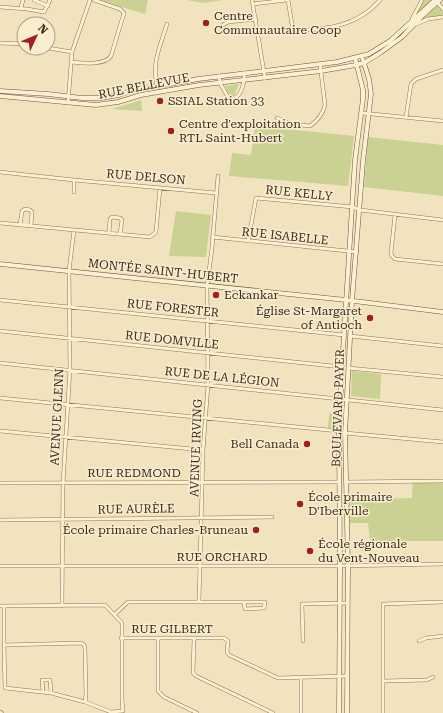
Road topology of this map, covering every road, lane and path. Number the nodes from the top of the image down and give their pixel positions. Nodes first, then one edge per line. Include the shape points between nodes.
1 (23, 0) edge
2 (34, 0) edge
3 (50, 0) edge
4 (90, 0) edge
5 (94, 0) edge
6 (252, 0) edge
7 (287, 0) edge
8 (380, 0) edge
9 (422, 0) edge
10 (437, 1) edge
11 (443, 3) edge
12 (253, 4) junction
13 (48, 6) junction
14 (0, 8) edge
15 (21, 8) junction
16 (443, 9) edge
17 (443, 17) edge
18 (256, 19) junction
19 (167, 24) dead end
20 (411, 24) junction
21 (224, 25) dead end
22 (0, 43) edge
23 (16, 44) edge
24 (56, 49) edge
25 (72, 52) junction
26 (362, 57) junction
27 (355, 58) junction
28 (72, 62) junction
29 (364, 63) junction
30 (320, 64) junction
31 (356, 65) junction
32 (264, 70) junction
33 (443, 70) edge
34 (321, 71) junction
35 (244, 73) junction
36 (219, 76) junction
37 (265, 78) junction
38 (245, 80) junction
39 (220, 83) junction
40 (156, 86) junction
41 (0, 91) edge
42 (157, 92) junction
43 (0, 96) edge
44 (69, 96) junction
45 (68, 103) junction
46 (362, 113) junction
47 (369, 114) junction
48 (406, 117) junction
49 (277, 118) dead end
50 (443, 121) edge
51 (0, 172) edge
52 (218, 176) dead end
53 (74, 180) junction
54 (160, 188) junction
55 (74, 192) dead end
56 (216, 193) junction
57 (353, 207) junction
58 (360, 210) junction
59 (395, 215) junction
60 (443, 220) edge
61 (0, 223) edge
62 (20, 225) junction
63 (31, 226) junction
64 (74, 230) junction
65 (109, 233) junction
66 (120, 234) junction
67 (212, 237) junction
68 (248, 241) junction
69 (350, 252) junction
70 (357, 252) junction
71 (0, 264) edge
72 (443, 264) edge
73 (69, 271) junction
74 (206, 286) junction
75 (0, 300) edge
76 (346, 300) junction
77 (352, 301) junction
78 (69, 306) junction
79 (443, 312) edge
80 (207, 321) junction
81 (0, 331) edge
82 (344, 335) junction
83 (350, 336) junction
84 (69, 339) junction
85 (443, 346) edge
86 (207, 352) junction
87 (0, 363) edge
88 (342, 367) junction
89 (348, 368) junction
90 (70, 369) junction
91 (443, 377) edge
92 (208, 385) junction
93 (0, 398) edge
94 (341, 398) junction
95 (346, 399) junction
96 (68, 404) junction
97 (443, 410) edge
98 (206, 418) junction
99 (0, 431) edge
100 (339, 432) junction
101 (345, 433) junction
102 (65, 437) junction
103 (443, 442) edge
104 (203, 450) junction
105 (443, 480) edge
106 (203, 482) junction
107 (339, 482) junction
108 (346, 482) junction
109 (63, 483) junction
110 (0, 484) edge
111 (272, 517) dead end
112 (202, 518) junction
113 (62, 519) junction
114 (0, 520) edge
115 (443, 564) edge
116 (348, 565) junction
117 (0, 566) edge
118 (62, 566) junction
119 (200, 566) junction
120 (340, 566) junction
121 (199, 602) junction
122 (443, 602) edge
123 (244, 603) junction
124 (340, 603) junction
125 (347, 603) junction
126 (2, 606) edge
127 (62, 606) junction
128 (115, 614) junction
129 (443, 636) edge
130 (121, 638) junction
131 (158, 638) junction
132 (194, 638) junction
133 (303, 641) dead end
134 (419, 642) dead end
135 (4, 645) junction
136 (347, 676) junction
137 (339, 677) junction
138 (433, 677) dead end
139 (301, 678) junction
140 (383, 681) junction
141 (43, 692) junction
142 (51, 693) junction
143 (85, 702) junction
144 (124, 712) edge
145 (197, 713) edge
146 (273, 713) edge
147 (301, 713) edge
148 (339, 713) edge
149 (347, 713) edge
150 (383, 713) edge

1 - 15 street
2 - 13 street
3 - 13 street
4 - 25 street
5 - 28 street via 124,12 110,57 106,61
6 - 12 street
7 - 8 street via 293,32 337,26 355,20
7 - 12 street
9 - 20 street, RUE BELLEVUE
10 - 11 street
10 - 16 street
10 - 20 street, RUE BELLEVUE
12 - 18 street
13 - 15 street via 44,12
14 - 15 street
17 - 20 street
18 - 21 street via 228,22
18 - 32 street
19 - 40 street via 154,64
20 - 26 street, RUE BELLEVUE via 390,41
20 - 29 street, RUE BELLEVUE via 402,37
22 - 23 street
24 - 25 street
25 - 28 street
26 - 27 street, RUE BELLEVUE
26 - 29 street, BOULEVARD PAYER
27 - 30 street, RUE BELLEVUE
27 - 31 street, BOULEVARD PAYER
28 - 44 street
29 - 31 street, RUE BELLEVUE
29 - 47 street, BOULEVARD PAYER via 371,94
30 - 32 street, RUE BELLEVUE
30 - 34 street
31 - 34 street, RUE BELLEVUE
31 - 46 street, BOULEVARD PAYER via 363,90
32 - 35 street, RUE BELLEVUE
32 - 37 street
33 - 48 street via 416,79 411,84
34 - 37 street, RUE BELLEVUE
34 - 49 street via 325,105 316,122 310,126 291,124
35 - 36 street, RUE BELLEVUE
35 - 38 street
36 - 39 street
36 - 40 street, RUE BELLEVUE
37 - 38 street, RUE BELLEVUE
38 - 39 street, RUE BELLEVUE
38 - 39 street via 238,97 235,98 228,98
39 - 42 street, RUE BELLEVUE
40 - 42 street
40 - 44 street, RUE BELLEVUE via 101,98
41 - 44 street, RUE BELLEVUE
42 - 45 street, RUE BELLEVUE via 96,106
43 - 45 street, RUE BELLEVUE
44 - 45 street
46 - 47 street
46 - 57 street, BOULEVARD PAYER via 355,160
47 - 48 street
47 - 58 street, BOULEVARD PAYER
48 - 50 street
51 - 53 street, RUE DELSON
52 - 56 street, AVENUE IRVING
53 - 54 street, RUE DELSON
53 - 55 street
54 - 56 street, RUE DELSON
54 - 66 street via 156,232 150,237
56 - 67 street, AVENUE IRVING
57 - 58 street, RUE KELLY
57 - 68 street, RUE KELLY via 256,198
57 - 69 street, BOULEVARD PAYER
58 - 59 street, RUE KELLY
58 - 70 street, BOULEVARD PAYER
59 - 60 street, RUE KELLY
59 - 72 street via 392,256 395,259
61 - 62 street
62 - 63 street
62 - 63 street via 22,211 25,209 32,212
63 - 64 street
64 - 65 street
64 - 73 street, AVENUE GLENN
65 - 66 street
65 - 66 street via 112,217 122,220
67 - 68 street, RUE ISABELLE
67 - 74 street, AVENUE IRVING
68 - 69 street, RUE ISABELLE
69 - 70 street, RUE ISABELLE
69 - 76 street, BOULEVARD PAYER
70 - 77 street, BOULEVARD PAYER
71 - 73 street, MONTÉE SAINT-HUBERT
73 - 74 street, MONTÉE SAINT-HUBERT
73 - 78 street, AVENUE GLENN
74 - 76 street, MONTÉE SAINT-HUBERT
74 - 80 street, AVENUE IRVING
75 - 78 street, RUE FORESTER
76 - 77 street, MONTÉE SAINT-HUBERT
76 - 82 street, BOULEVARD PAYER
77 - 79 street, MONTÉE SAINT-HUBERT
77 - 83 street, BOULEVARD PAYER
78 - 80 street, RUE FORESTER
78 - 84 street, AVENUE GLENN
80 - 82 street, RUE FORESTER
80 - 86 street, AVENUE IRVING
81 - 84 street, RUE DOMVILLE
82 - 88 street, BOULEVARD PAYER
83 - 85 street
83 - 89 street, BOULEVARD PAYER
84 - 86 street, RUE DOMVILLE
84 - 90 street, AVENUE GLENN
86 - 88 street, RUE DOMVILLE
86 - 92 street, AVENUE IRVING
87 - 90 street, RUE DE LA LÉGION
88 - 94 street, BOULEVARD PAYER
89 - 91 street
89 - 95 street, BOULEVARD PAYER
90 - 92 street, RUE DE LA LÉGION
90 - 96 street, AVENUE GLENN
92 - 94 street, RUE DE LA LÉGION
92 - 98 street, AVENUE IRVING
93 - 96 street
94 - 95 street, RUE DE LA LÉGION
94 - 100 street, BOULEVARD PAYER
95 - 97 street, RUE DE LA LÉGION
95 - 101 street, BOULEVARD PAYER
96 - 98 street
96 - 102 street, AVENUE GLENN
98 - 100 street
98 - 104 street, AVENUE IRVING
99 - 102 street
100 - 107 street, BOULEVARD PAYER
101 - 103 street
101 - 108 street, BOULEVARD PAYER
102 - 104 street
102 - 109 street, AVENUE GLENN
104 - 106 street, AVENUE IRVING
105 - 108 street
106 - 107 street, RUE REDMOND
106 - 109 street, RUE REDMOND
106 - 112 street, AVENUE IRVING
107 - 120 street, BOULEVARD PAYER
108 - 116 street, BOULEVARD PAYER
109 - 110 street, RUE REDMOND
109 - 113 street, AVENUE GLENN
111 - 112 street, RUE AURÈLE
112 - 113 street, RUE AURÈLE
112 - 119 street, AVENUE IRVING
113 - 114 street, RUE AURÈLE
113 - 118 street, AVENUE GLENN
115 - 116 street, RUE ORCHARD
116 - 120 street, RUE ORCHARD
116 - 125 street, BOULEVARD PAYER
117 - 118 street, RUE ORCHARD
118 - 119 street, RUE ORCHARD
118 - 127 street, AVENUE GLENN
119 - 120 street, RUE ORCHARD
119 - 121 street, AVENUE IRVING
120 - 124 street, BOULEVARD PAYER
121 - 123 street
121 - 128 street via 128,602
122 - 140 street via 383,604
123 - 123 street via 248,602 265,602 264,608 245,609
124 - 125 street
124 - 133 street via 302,604
124 - 137 street, BOULEVARD PAYER
125 - 136 street, BOULEVARD PAYER
126 - 127 street
126 - 135 street
127 - 128 street via 105,605
128 - 130 street via 122,623
129 - 134 street via 426,638
130 - 131 street, RUE GILBERT
130 - 144 street
131 - 132 street, RUE GILBERT
131 - 145 street via 158,691 164,697
132 - 139 street, RUE GILBERT via 224,638 228,641 229,654 278,678
132 - 146 street via 193,673 196,676
135 - 141 street via 5,688
135 - 143 street via 84,645
136 - 137 street, RUE GILBERT
136 - 149 street, BOULEVARD PAYER
137 - 139 street, RUE GILBERT
137 - 148 street, BOULEVARD PAYER
138 - 140 street via 427,680
139 - 147 street
140 - 150 street
141 - 142 street
141 - 142 street via 42,680 50,680
142 - 143 street
143 - 144 street via 111,712

